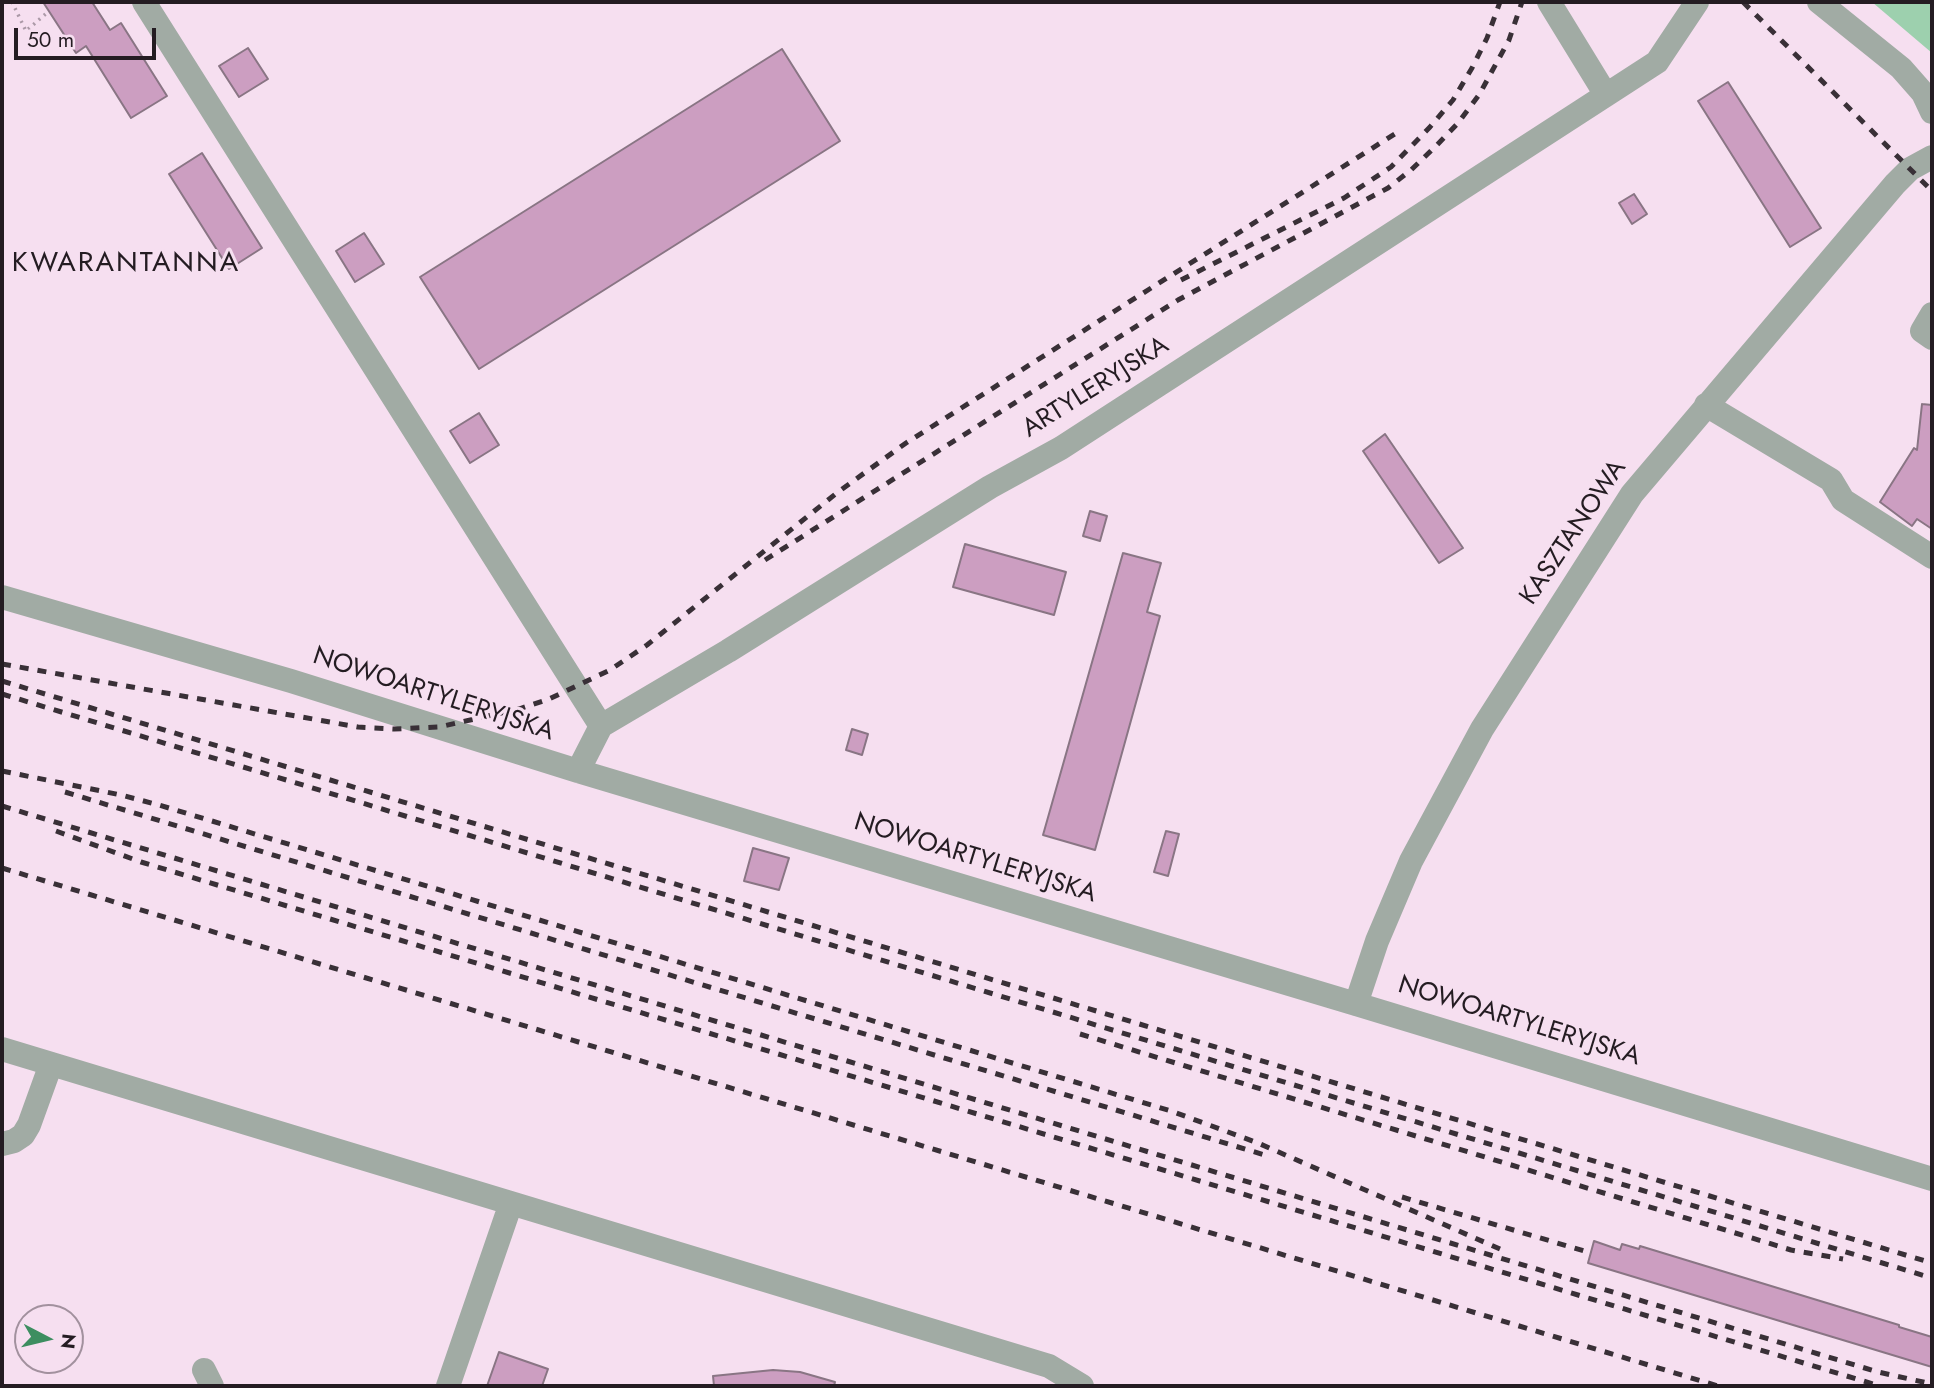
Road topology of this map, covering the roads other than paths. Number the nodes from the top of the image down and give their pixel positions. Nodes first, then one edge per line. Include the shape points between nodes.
1 (144, 2) edge
2 (1549, 2) edge
3 (1697, 2) edge
4 (1819, 2) edge
5 (1606, 95) junction
6 (1932, 112) edge
7 (1932, 157) edge
8 (1932, 314) edge
9 (1932, 338) edge
10 (1706, 404) junction
11 (1932, 557) edge
12 (2, 597) edge
13 (601, 726) junction
14 (578, 771) junction
15 (1356, 1004) junction
16 (2, 1049) edge
17 (51, 1064) junction
18 (2, 1144) edge
19 (1932, 1179) edge
20 (511, 1203) junction
21 (448, 1386) edge
22 (1082, 1386) edge

1 - 13 lane
2 - 5 lane
3 - 5 lane, ARTYLERYJSKA via 1657,62
4 - 6 lane via 1901,68 1923,93
5 - 13 lane, ARTYLERYJSKA via 1061,448
7 - 10 lane, KASZTANOWA via 1895,184
8 - 9 lane via 1922,331
10 - 11 lane via 1831,480 1843,500
10 - 15 lane, KASZTANOWA via 1632,494 1482,729 1411,861
12 - 14 lane, NOWOARTYLERYJSKA
13 - 14 lane
14 - 15 lane, NOWOARTYLERYJSKA
15 - 19 lane, NOWOARTYLERYJSKA
16 - 17 lane
17 - 18 lane via 23,1135
17 - 20 lane
20 - 21 lane
20 - 22 lane via 1049,1366

